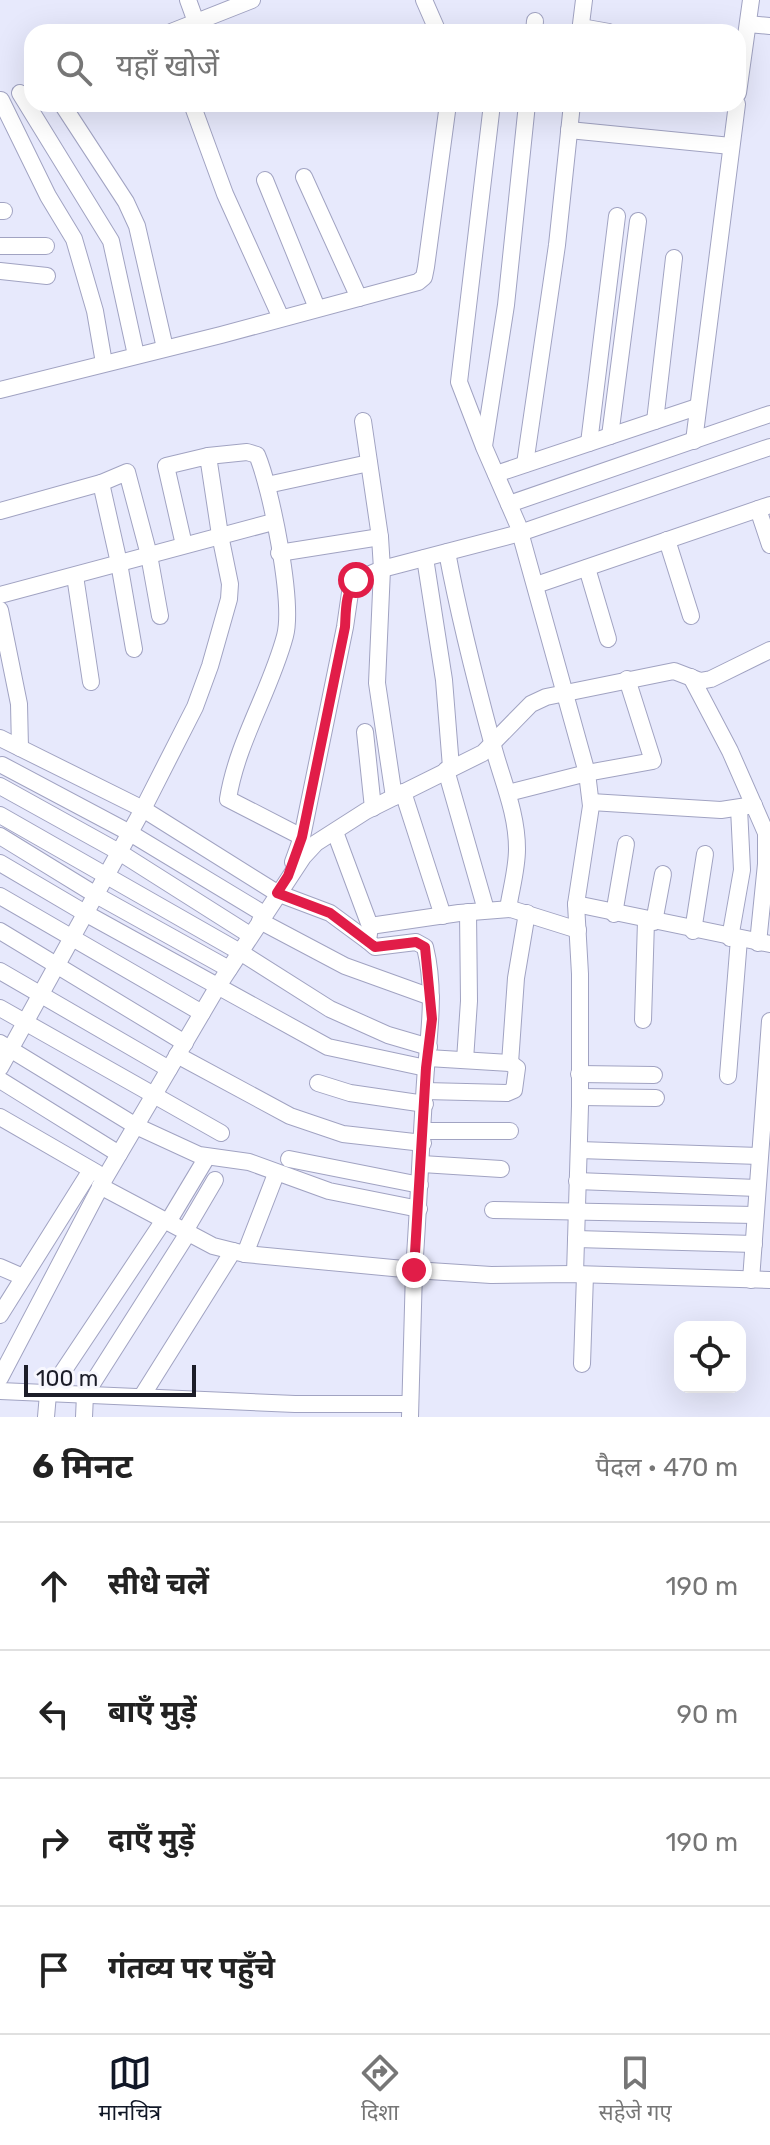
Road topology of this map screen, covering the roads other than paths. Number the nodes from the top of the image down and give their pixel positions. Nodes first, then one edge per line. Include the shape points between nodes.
1 (188, 0) edge
2 (252, 0) edge
3 (424, 0) edge
4 (584, 0) edge
5 (751, 0) edge
6 (196, 22) junction
7 (191, 24) edge
8 (434, 24) edge
9 (581, 24) edge
10 (748, 24) junction
11 (770, 26) edge
12 (746, 33) edge
13 (24, 92) edge
14 (1, 101) edge
15 (38, 112) edge
16 (67, 112) edge
17 (195, 112) edge
18 (447, 112) edge
19 (491, 112) edge
20 (526, 112) edge
21 (571, 112) edge
22 (733, 112) edge
23 (569, 130) junction
24 (731, 146) junction
25 (304, 177) dead end
26 (265, 180) dead end
27 (617, 216) dead end
28 (638, 221) dead end
29 (0, 246) edge
30 (46, 246) dead end
31 (674, 258) dead end
32 (0, 271) edge
33 (47, 276) dead end
34 (359, 298) junction
35 (317, 308) junction
36 (281, 318) junction
37 (165, 348) junction
38 (136, 355) junction
39 (104, 363) junction
40 (0, 390) edge
41 (697, 407) junction
42 (770, 414) edge
43 (363, 421) dead end
44 (655, 421) junction
45 (610, 436) junction
46 (694, 441) junction
47 (589, 443) junction
48 (484, 447) junction
49 (770, 447) edge
50 (208, 456) junction
51 (369, 463) junction
52 (525, 464) junction
53 (496, 474) junction
54 (101, 483) junction
55 (267, 485) junction
56 (509, 504) junction
57 (764, 507) edge
58 (0, 511) edge
59 (273, 522) junction
60 (520, 533) junction
61 (220, 535) junction
62 (380, 537) junction
63 (667, 540) junction
64 (184, 545) junction
65 (770, 545) edge
66 (447, 552) junction
67 (279, 553) junction
68 (149, 555) junction
69 (425, 558) junction
70 (119, 563) junction
71 (587, 568) junction
72 (382, 569) junction
73 (75, 576) junction
74 (536, 585) junction
75 (0, 595) edge
76 (0, 610) edge
77 (160, 616) dead end
78 (691, 616) dead end
79 (608, 639) dead end
80 (134, 649) dead end
81 (770, 650) edge
82 (691, 677) junction
83 (627, 679) junction
84 (91, 682) dead end
85 (564, 693) junction
86 (365, 732) dead end
87 (0, 738) edge
88 (492, 745) junction
89 (20, 748) junction
90 (2, 765) dead end
91 (449, 769) junction
92 (587, 773) junction
93 (0, 786) edge
94 (508, 793) junction
95 (399, 795) junction
96 (591, 802) junction
97 (746, 806) junction
98 (373, 808) junction
99 (143, 809) junction
100 (0, 815) edge
101 (335, 832) junction
102 (130, 833) junction
103 (0, 836) edge
104 (302, 837) junction
105 (626, 844) dead end
106 (119, 852) junction
107 (705, 854) dead end
108 (0, 863) edge
109 (663, 874) dead end
110 (106, 875) junction
111 (288, 876) junction
112 (277, 893) junction
113 (96, 895) junction
114 (0, 896) edge
115 (576, 904) junction
116 (508, 909) junction
117 (486, 910) junction
118 (468, 912) junction
119 (85, 913) junction
120 (527, 913) junction
121 (614, 914) junction
122 (443, 916) junction
123 (650, 922) junction
124 (258, 923) junction
125 (578, 930) junction
126 (0, 931) edge
127 (693, 931) junction
128 (369, 934) junction
129 (734, 938) junction
130 (71, 939) junction
131 (764, 944) edge
132 (240, 952) junction
133 (56, 966) junction
134 (229, 969) junction
135 (0, 971) edge
136 (218, 986) junction
137 (41, 993) junction
138 (431, 997) junction
139 (0, 1008) edge
140 (202, 1013) junction
141 (643, 1020) dead end
142 (770, 1021) edge
143 (25, 1023) junction
144 (5, 1046) edge
145 (177, 1056) junction
146 (428, 1057) junction
147 (465, 1060) junction
148 (510, 1063) junction
149 (0, 1068) edge
150 (579, 1074) junction
151 (654, 1075) dead end
152 (728, 1076) dead end
153 (0, 1080) edge
154 (318, 1083) dead end
155 (153, 1096) junction
156 (580, 1097) junction
157 (425, 1098) junction
158 (656, 1098) dead end
159 (1, 1120) edge
160 (136, 1126) junction
161 (510, 1131) dead end
162 (221, 1133) dead end
163 (423, 1137) junction
164 (579, 1150) junction
165 (119, 1154) junction
166 (759, 1156) junction
167 (207, 1157) junction
168 (289, 1159) dead end
169 (422, 1164) junction
170 (501, 1169) dead end
171 (276, 1174) junction
172 (99, 1178) junction
173 (215, 1180) dead end
174 (577, 1181) junction
175 (420, 1185) junction
176 (757, 1188) junction
177 (419, 1209) junction
178 (493, 1210) dead end
179 (577, 1212) junction
180 (755, 1215) junction
181 (166, 1221) junction
182 (186, 1232) junction
183 (576, 1239) junction
184 (754, 1244) junction
185 (239, 1253) junction
186 (0, 1267) edge
187 (414, 1270) junction
188 (580, 1274) junction
189 (23, 1277) junction
190 (751, 1280) junction
191 (770, 1280) edge
192 (0, 1315) edge
193 (582, 1364) dead end
194 (0, 1378) edge
195 (0, 1391) edge
196 (48, 1394) junction
197 (85, 1395) junction
198 (142, 1396) junction
199 (410, 1411) edge
200 (46, 1417) edge
201 (84, 1417) edge

1 - 6 street
2 - 6 street
3 - 8 street
4 - 9 street
5 - 10 street
6 - 7 street
10 - 11 street
10 - 12 street
13 - 14 street
14 - 39 street via 74,239
15 - 38 street via 111,241
16 - 37 street via 137,226
17 - 36 street
18 - 34 street via 424,277
19 - 48 street via 459,382
20 - 48 street via 506,305
21 - 23 street
22 - 24 street
23 - 24 street
23 - 52 street
24 - 41 street
25 - 34 street
26 - 35 street
27 - 47 street
28 - 45 street
29 - 30 street
31 - 44 street
32 - 33 street
34 - 35 street
35 - 36 street
36 - 37 street
37 - 38 street
38 - 39 street
39 - 40 street
41 - 44 street
41 - 46 street
42 - 46 street
43 - 51 street
44 - 45 street
45 - 47 street
46 - 56 street
47 - 52 street
48 - 53 street
49 - 60 street
50 - 55 street via 257,455
50 - 61 street
50 - 64 street via 166,466
51 - 55 street
51 - 62 street
52 - 53 street
53 - 56 street
54 - 58 street
54 - 68 street via 127,472
54 - 70 street
55 - 59 street
56 - 60 street
57 - 63 street
57 - 65 street
59 - 61 street
59 - 67 street
60 - 66 street
60 - 74 street
61 - 64 street
61 - 99 street via 229,599 195,707
62 - 67 street
62 - 72 street
63 - 71 street
63 - 78 street
64 - 68 street
66 - 69 street
66 - 88 street
67 - 104 street via 287,592 285,634 228,799
68 - 70 street
68 - 77 street
69 - 72 street
69 - 91 street via 444,680
70 - 73 street
70 - 80 street
71 - 74 street
71 - 79 street
72 - 95 street via 377,683
72 - 104 street via 351,586
73 - 75 street
73 - 84 street
74 - 85 street
76 - 89 street via 19,704
81 - 82 street via 711,679
82 - 83 street via 674,671
82 - 97 street
83 - 85 street
83 - 92 street via 653,761
85 - 88 street via 531,704
85 - 92 street
86 - 98 street
87 - 89 street
88 - 91 street via 470,762
88 - 94 street
89 - 99 street
90 - 102 street
91 - 95 street
91 - 117 street
92 - 94 street
92 - 96 street
93 - 106 street
94 - 116 street via 517,852
95 - 98 street
95 - 122 street
96 - 97 street via 721,810
96 - 115 street
97 - 129 street
97 - 131 street via 767,844
98 - 101 street
99 - 102 street
99 - 112 street
100 - 110 street
101 - 111 street via 316,843
101 - 128 street
102 - 106 street
102 - 124 street
103 - 113 street
104 - 111 street
105 - 121 street
106 - 110 street
106 - 124 street
107 - 127 street
108 - 119 street
109 - 123 street
110 - 113 street
110 - 132 street
111 - 112 street
112 - 124 street
112 - 128 street
113 - 119 street
113 - 134 street
114 - 130 street
115 - 121 street
115 - 125 street
116 - 117 street
116 - 120 street
117 - 118 street
118 - 122 street
118 - 147 street
119 - 130 street
119 - 136 street
120 - 125 street
120 - 148 street
121 - 123 street
122 - 128 street
123 - 127 street
123 - 141 street
124 - 132 street
124 - 138 street via 345,966
125 - 150 street
126 - 133 street
127 - 129 street
128 - 138 street via 375,947 416,942 425,947
129 - 131 street
129 - 152 street
130 - 133 street
130 - 140 street
132 - 134 street
132 - 146 street via 330,1009
133 - 137 street
133 - 145 street
134 - 136 street
135 - 137 street
136 - 140 street
136 - 146 street via 328,1047
137 - 143 street
137 - 145 street
138 - 146 street
139 - 143 street
140 - 145 street
142 - 166 street
143 - 144 street
143 - 155 street
144 - 149 street
144 - 160 street
145 - 155 street
145 - 163 street via 290,1116 343,1134
146 - 147 street
146 - 157 street
147 - 148 street
148 - 157 street via 517,1068 517,1077 514,1090 507,1093
150 - 151 street
150 - 156 street
153 - 165 street
154 - 157 street via 350,1093
155 - 160 street
155 - 162 street
156 - 158 street
156 - 164 street
157 - 163 street
159 - 172 street
160 - 165 street
160 - 167 street
161 - 163 street
163 - 169 street
164 - 166 street
164 - 174 street
165 - 172 street
166 - 176 street
167 - 171 street via 249,1162
167 - 181 street
168 - 175 street
169 - 170 street
169 - 175 street
171 - 177 street
171 - 185 street
172 - 181 street
172 - 189 street
172 - 194 street
173 - 182 street
174 - 176 street
174 - 179 street
175 - 177 street
176 - 180 street
177 - 187 street
178 - 179 street
179 - 180 street
179 - 183 street
180 - 184 street
181 - 182 street
181 - 196 street
182 - 185 street
182 - 197 street
183 - 184 street
183 - 188 street
184 - 190 street
185 - 187 street
185 - 198 street
186 - 189 street
187 - 188 street
187 - 199 street
188 - 190 street
188 - 193 street
189 - 192 street
190 - 191 street
195 - 196 street
196 - 197 street
196 - 200 street
197 - 198 street
197 - 201 street
198 - 199 street

